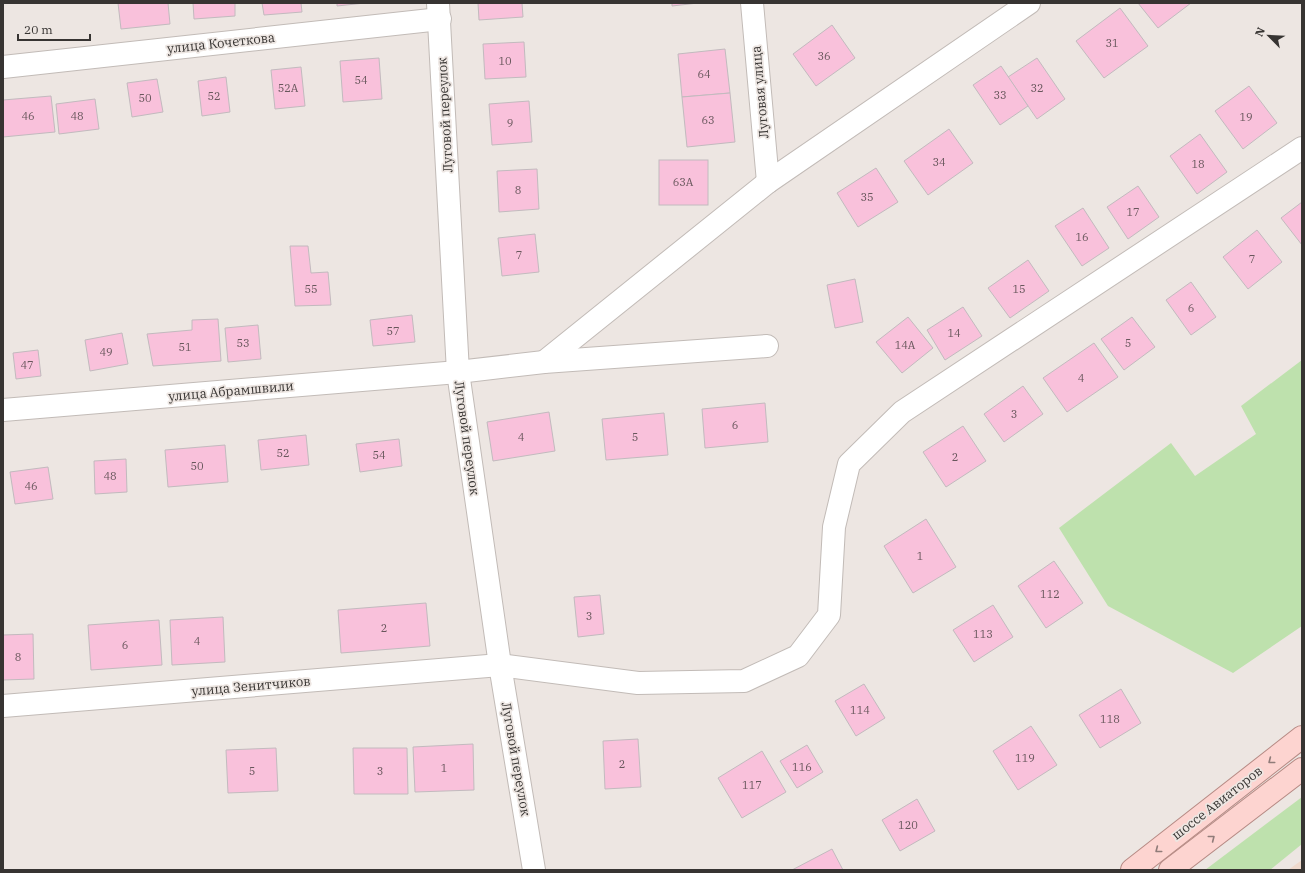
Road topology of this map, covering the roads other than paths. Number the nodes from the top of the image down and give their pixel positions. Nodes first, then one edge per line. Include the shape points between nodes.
1 (752, 3) edge
2 (1029, 3) edge
3 (439, 11) edge
4 (3, 67) edge
5 (1302, 148) edge
6 (768, 182) junction
7 (767, 346) dead end
8 (544, 362) junction
9 (458, 372) junction
10 (3, 410) edge
11 (500, 665) junction
12 (3, 706) edge
13 (1302, 737) edge
14 (1302, 769) edge
15 (534, 870) edge
16 (1132, 870) edge
17 (1170, 870) edge

1 - 6 street, Луговая улица
2 - 6 street
3 - 4 street, улица Кочеткова
3 - 9 street, Луговой переулок
5 - 11 street, улица Зенитчиков via 902,412 849,464 834,527 829,615 798,656 744,681 638,683
6 - 8 street
7 - 8 street, улица Абрамшвили
8 - 9 street, улица Абрамшвили
9 - 10 street, улица Абрамшвили
9 - 11 street, Луговой переулок
11 - 12 street, улица Зенитчиков
11 - 15 street, Луговой переулок
13 -> 16 main road, шоссе Авиаторов
17 -> 14 main road, шоссе Авиаторов

